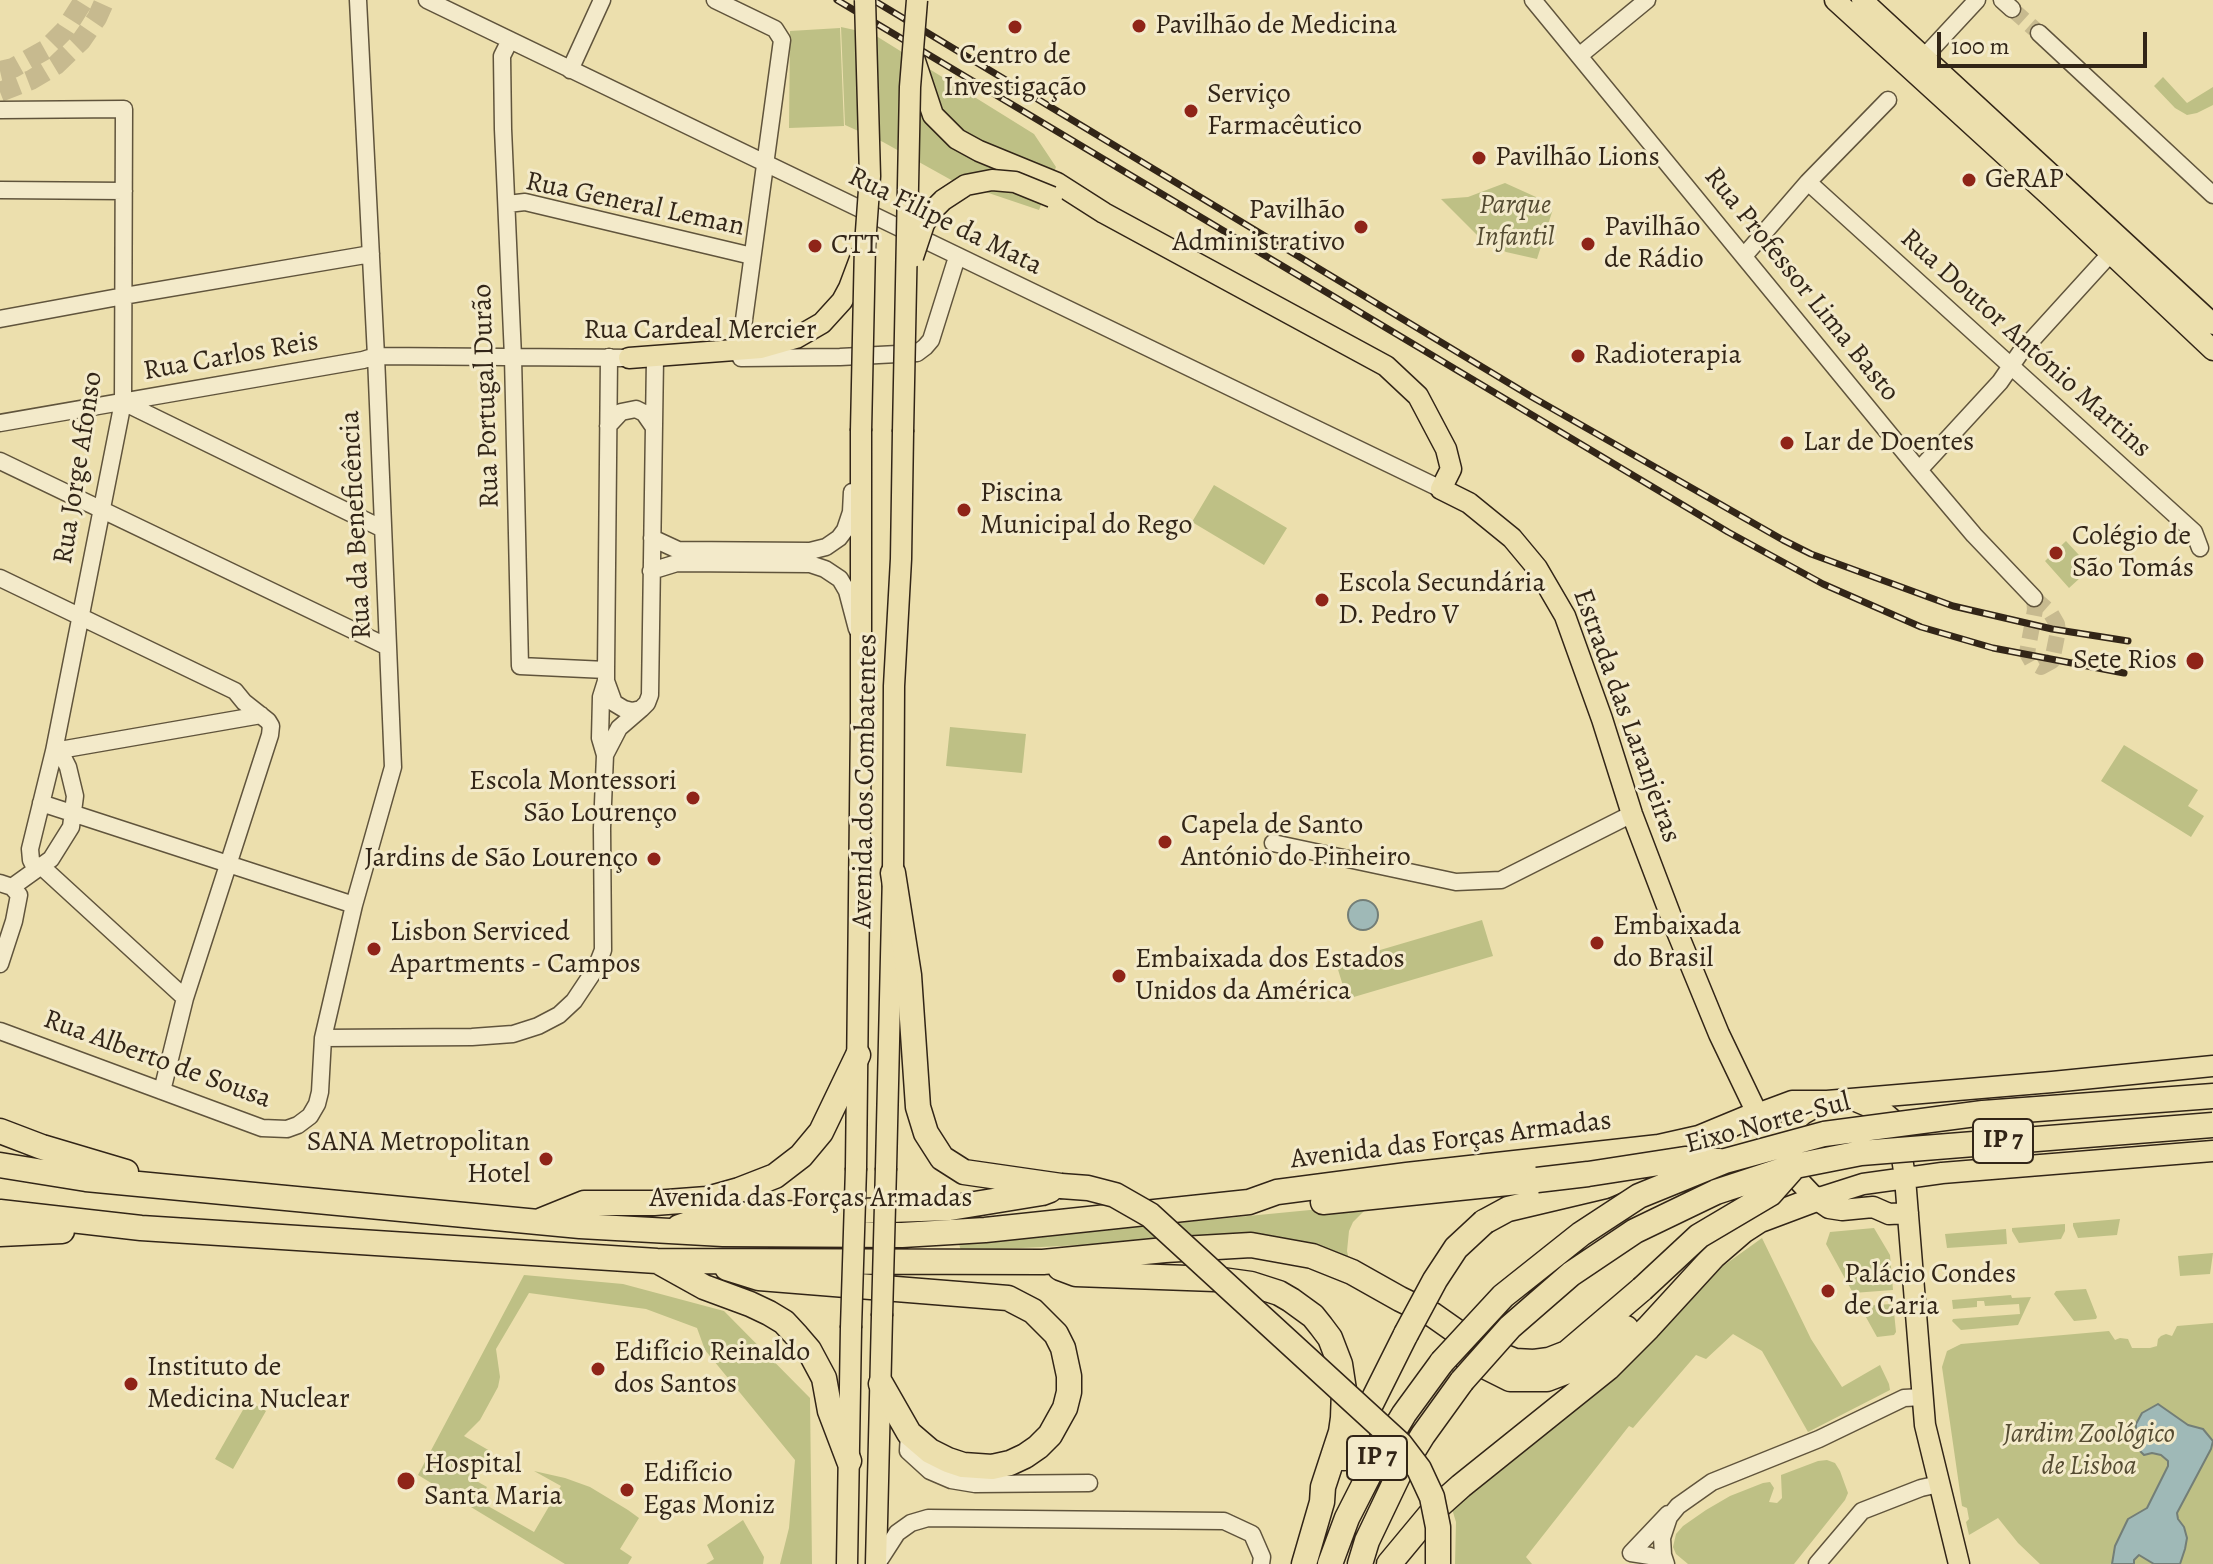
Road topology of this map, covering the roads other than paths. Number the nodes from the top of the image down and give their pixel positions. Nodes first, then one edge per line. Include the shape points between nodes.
1 (358, 0) edge
2 (427, 0) edge
3 (602, 0) edge
4 (715, 0) edge
5 (865, 0) edge
6 (917, 0) edge
7 (1533, 0) edge
8 (1647, 0) edge
9 (1835, 0) edge
10 (1862, 0) edge
11 (1977, 0) edge
12 (2039, 33) tunnel mouth
13 (510, 40) junction
14 (912, 54) junction
15 (1579, 56) junction
16 (1919, 64) junction
17 (570, 70) junction
18 (1888, 100) dead end
19 (0, 110) edge
20 (766, 164) junction
21 (1808, 182) junction
22 (0, 190) edge
23 (1055, 190) junction
24 (124, 191) junction
25 (2213, 195) edge
26 (507, 204) junction
27 (865, 245) junction
28 (371, 254) junction
29 (2110, 254) junction
30 (752, 256) junction
31 (1744, 256) junction
32 (957, 257) junction
33 (906, 276) junction
34 (124, 296) junction
35 (0, 319) edge
36 (2213, 324) edge
37 (743, 327) dead end
38 (2213, 350) edge
39 (376, 356) junction
40 (513, 357) junction
41 (619, 358) junction
42 (655, 358) junction
43 (2011, 366) junction
44 (123, 402) junction
45 (0, 423) edge
46 (608, 426) junction
47 (653, 426) junction
48 (861, 431) junction
49 (0, 461) edge
50 (1919, 470) junction
51 (1441, 489) junction
52 (100, 509) junction
53 (383, 529) junction
54 (652, 538) junction
55 (2200, 548) dead end
56 (651, 571) junction
57 (0, 578) edge
58 (2034, 598) tunnel mouth
59 (80, 617) junction
60 (861, 645) junction
61 (388, 647) junction
62 (606, 675) junction
63 (641, 709) junction
64 (261, 715) junction
65 (54, 751) junction
66 (605, 755) junction
67 (41, 803) junction
68 (74, 814) junction
69 (1632, 814) junction
70 (1273, 843) dead end
71 (228, 864) junction
72 (41, 866) junction
73 (893, 873) junction
74 (6, 885) edge
75 (354, 905) junction
76 (0, 964) edge
77 (185, 998) junction
78 (0, 1031) edge
79 (323, 1038) junction
80 (858, 1055) junction
81 (2213, 1066) edge
82 (162, 1091) junction
83 (2213, 1096) edge
84 (1851, 1099) junction
85 (1827, 1101) junction
86 (1757, 1114) junction
87 (2213, 1125) edge
88 (0, 1131) edge
89 (1699, 1138) junction
90 (2213, 1151) edge
91 (1789, 1160) junction
92 (1725, 1161) junction
93 (0, 1165) edge
94 (1905, 1178) junction
95 (1052, 1185) junction
96 (186, 1189) junction
97 (1816, 1199) junction
98 (1249, 1202) junction
99 (1908, 1206) junction
100 (0, 1212) edge
101 (539, 1222) junction
102 (141, 1228) junction
103 (669, 1231) junction
104 (0, 1234) edge
105 (1714, 1256) junction
106 (657, 1261) junction
107 (705, 1261) junction
108 (1043, 1262) junction
109 (1400, 1299) junction
110 (881, 1384) junction
111 (1923, 1397) junction
112 (909, 1433) junction
113 (849, 1461) junction
114 (1089, 1483) dead end
115 (1939, 1484) junction
116 (1322, 1502) junction
117 (1678, 1506) junction
118 (1627, 1558) edge
119 (847, 1564) edge
120 (877, 1564) edge
121 (1261, 1564) edge
122 (1304, 1564) edge
123 (1330, 1564) edge
124 (1360, 1564) edge
125 (1389, 1564) edge
126 (1438, 1564) edge
127 (1665, 1564) edge
128 (1817, 1564) edge
129 (1959, 1564) edge

1 - 28 street, Rua da Beneficência
2 - 13 street, Rua Filipe da Mata
3 - 17 street
4 - 20 street via 780,33 783,44
5 - 27 main road, Avenida dos Combatentes, bridge via 870,176
6 - 14 main road, Avenida dos Combatentes, bridge
7 - 15 street, Rua Professor Lima Basto
8 - 15 street
9 - 16 main road
10 - 16 main road
11 - 16 street
12 - 25 street
13 - 17 street, Rua Filipe da Mata
13 - 26 street, Rua Portugal Durão via 502,56
14 - 23 main road via 933,115 948,132
14 - 33 main road, Avenida dos Combatentes, bridge
15 - 31 street, Rua Professor Lima Basto
16 - 29 main road
16 - 36 main road
17 - 20 street, Rua Filipe da Mata
18 - 21 street
19 - 24 street, Rua Jorge Afonso via 124,109
20 - 30 street
20 - 32 street, Rua Filipe da Mata
21 - 31 street
21 - 43 street, Rua Doutor António Martins
22 - 24 street
23 - 33 main road, bridge via 992,180 954,191 924,224
23 - 51 main road via 1386,366 1418,396 1446,449 1451,469
24 - 34 street, Rua Jorge Afonso
26 - 30 street, Rua General Leman via 525,202
26 - 40 street, Rua Portugal Durão
27 - 41 main road via 842,301 822,323 796,338 761,348
27 - 48 main road, Avenida dos Combatentes, bridge
28 - 34 street
28 - 39 street, Rua da Beneficência
29 - 38 main road
29 - 43 street
30 - 37 street
31 - 50 street, Rua Professor Lima Basto
32 - 42 street, Rua Cardeal Mercier via 931,340 917,353
32 - 51 street, Rua Filipe da Mata
33 - 73 main road, Avenida dos Combatentes, bridge
34 - 35 street
34 - 44 street, Rua Jorge Afonso
39 - 40 street, Rua Cardeal Mercier
39 - 44 street, Rua Carlos Reis
39 - 53 street, Rua da Beneficência
40 - 41 street, Rua Cardeal Mercier
40 - 62 street, Rua Portugal Durão via 520,666
41 - 42 street, Rua Cardeal Mercier
41 - 46 street
42 - 47 street
43 - 50 street
43 - 55 street, Rua Doutor António Martins via 2194,532
44 - 45 street, Rua Carlos Reis
44 - 52 street, Rua Jorge Afonso
44 - 53 street
46 - 47 street via 621,412 636,409
46 - 62 street
47 - 54 street
48 - 54 street via 849,522 826,547 678,550
48 - 60 main road, Avenida dos Combatentes
49 - 52 street
50 - 58 street, Rua Professor Lima Basto
51 - 69 main road, Estrada das Laranjeiras via 1469,503 1512,538 1546,582 1565,616
52 - 59 street, Rua Jorge Afonso
52 - 61 street
53 - 61 street, Rua da Beneficência
54 - 56 street
56 - 60 street via 677,563 810,564 825,569 847,591
56 - 63 street via 650,695
57 - 59 street
59 - 64 street via 235,691
59 - 65 street, Rua Jorge Afonso
60 - 80 main road, Avenida dos Combatentes
61 - 75 street, Rua da Beneficência via 393,767
62 - 63 street via 614,703
62 - 66 street via 600,738
63 - 66 street via 619,728
64 - 65 street
64 - 71 street via 272,731
65 - 67 street, Rua Jorge Afonso
65 - 68 street via 67,762
66 - 79 street via 603,950 574,1001 559,1015 513,1034
67 - 68 street
67 - 72 street, Rua Jorge Afonso via 30,854 33,864
68 - 71 street
68 - 72 street via 64,841
69 - 70 street via 1501,880 1456,882
69 - 86 main road, Estrada das Laranjeiras via 1713,1020
71 - 75 street
71 - 77 street
72 - 74 street
72 - 77 street
73 - 95 highway via 909,975 918,1107 926,1133 942,1158 964,1172
73 - 110 main road, Avenida dos Combatentes, bridge
74 - 76 street via 19,895
75 - 79 street, Rua da Beneficência
77 - 82 street
78 - 82 street, Rua Alberto de Sousa
79 - 82 street, Rua Alberto de Sousa via 317,1104 310,1116 287,1129 262,1128
80 - 101 highway via 821,1132 775,1176 723,1196 584,1203
80 - 113 main road, Avenida dos Combatentes, bridge
81 - 84 main road
83 - 92 highway, Eixo Norte-Sul / IP 7, bridge via 1983,1113 1824,1134
84 - 85 main road
84 - 94 main road via 1894,1121
85 - 86 main road via 1792,1101
85 - 91 main road via 1795,1120 1786,1133
86 - 89 highway, Avenida das Forças Armadas
86 - 91 main road, Estrada das Laranjeiras
87 - 91 highway, Eixo Norte-Sul / IP 7, bridge
88 - 96 highway
89 - 98 highway, Avenida das Forças Armadas via 1277,1192
89 - 116 highway, bridge via 1616,1183 1508,1209 1466,1238 1406,1334
90 - 94 main road
91 - 97 main road, Estrada das Laranjeiras via 1791,1171
91 - 109 highway, bridge via 1770,1194 1699,1236 1567,1353 1549,1360 1515,1361 1493,1352
91 - 124 highway, Eixo Norte-Sul / IP 7, bridge via 1635,1231 1571,1274 1510,1327 1423,1435 1399,1474
92 - 98 highway, bridge via 1685,1159 1285,1207
92 - 123 highway, Eixo Norte-Sul / IP 7, bridge via 1639,1196 1503,1296 1442,1362 1404,1414 1347,1518
93 - 96 highway, Avenida das Forças Armadas
94 - 97 main road
94 - 99 main road
95 - 103 highway via 1042,1193 950,1208 711,1216
95 - 126 highway, bridge via 1115,1195 1150,1215 1400,1444 1432,1497
96 - 101 highway, Avenida das Forças Armadas
97 - 99 main road via 1829,1208 1873,1207 1889,1214
97 - 105 highway via 1760,1220
98 - 103 highway, Avenida das Forças Armadas via 928,1234
99 - 111 main road
100 - 102 highway
101 - 103 highway, Avenida das Forças Armadas
102 - 104 highway
102 - 106 highway
105 - 109 highway via 1670,1286 1610,1344 1576,1368 1547,1379 1510,1379 1463,1356
105 - 125 highway via 1608,1368 1440,1504
106 - 107 highway
106 - 113 highway via 784,1322 818,1365
107 - 108 highway
107 - 112 highway via 759,1278 1008,1298 1033,1311 1056,1334 1067,1362 1069,1392 1059,1422 1038,1447 1010,1463 978,1467 935,1454
108 - 109 highway via 1251,1245 1312,1256
108 - 116 highway via 1076,1274 1251,1284 1279,1293 1313,1316 1336,1350 1344,1390 1341,1432
110 - 112 highway
110 - 120 main road, Avenida dos Combatentes
111 - 115 main road
111 - 117 street via 1904,1398 1722,1477
112 - 114 street via 908,1451 930,1471 951,1480
113 - 119 main road, Avenida dos Combatentes
115 - 128 street via 1862,1511
115 - 129 main road
116 - 122 highway
117 - 118 street
117 - 127 street via 1663,1532
118 - 127 street via 1650,1556
120 - 121 street via 897,1533 928,1518 1224,1521 1252,1534

